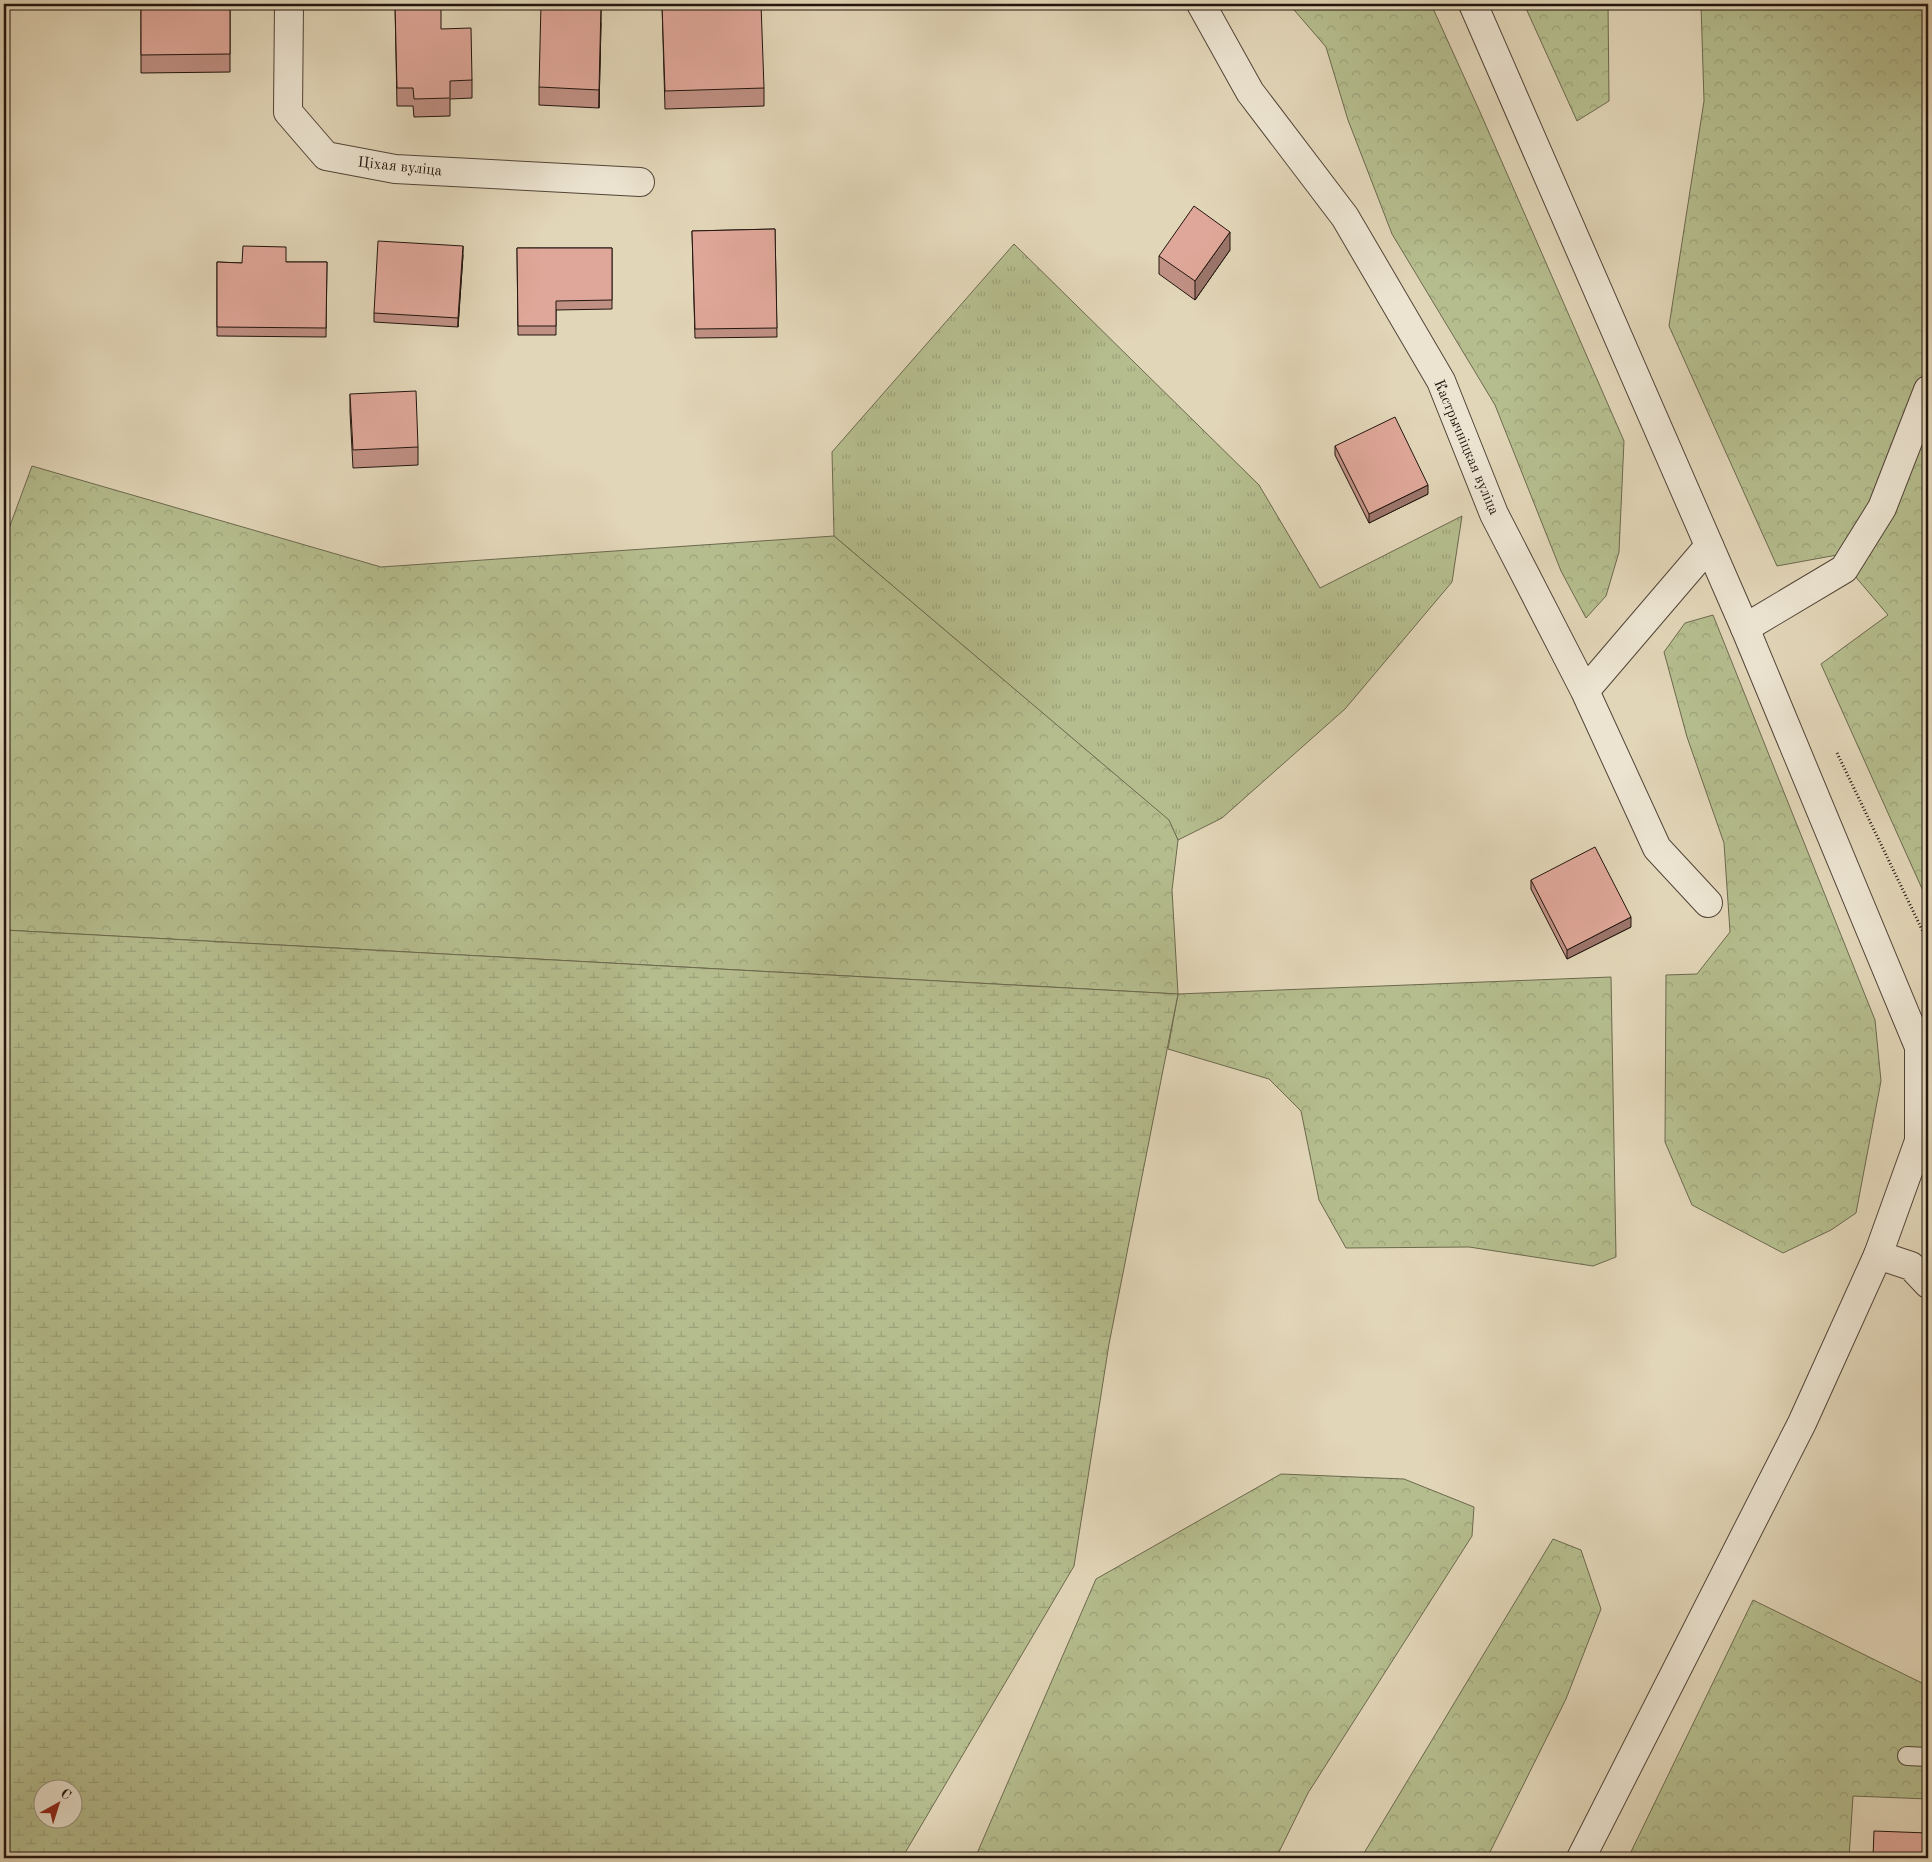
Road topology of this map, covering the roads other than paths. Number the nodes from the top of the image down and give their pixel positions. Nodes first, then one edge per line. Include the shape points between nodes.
1 (289, 4) edge
2 (1201, 4) edge
3 (1473, 4) edge
4 (640, 182) dead end
5 (1928, 390) edge
6 (1709, 546) junction
7 (1745, 628) junction
8 (1586, 691) junction
9 (1708, 903) dead end
10 (1878, 1255) junction
11 (1928, 1284) edge
12 (1907, 1756) dead end
13 (1928, 1757) edge
14 (1581, 1858) edge

1 - 4 street, Ціхая вуліца via 288,112 326,156 395,168
2 - 8 street, Кастрычніцкая вуліца via 1250,92 1345,217 1441,381 1494,514
3 - 6 street
5 - 7 street via 1882,508 1844,569
6 - 7 street
6 - 8 street
7 - 10 street via 1919,1048 1919,1141
8 - 9 street, Кастрычніцкая вуліца via 1657,848
10 - 11 street via 1911,1266
10 - 14 street via 1802,1423
12 - 13 lane

